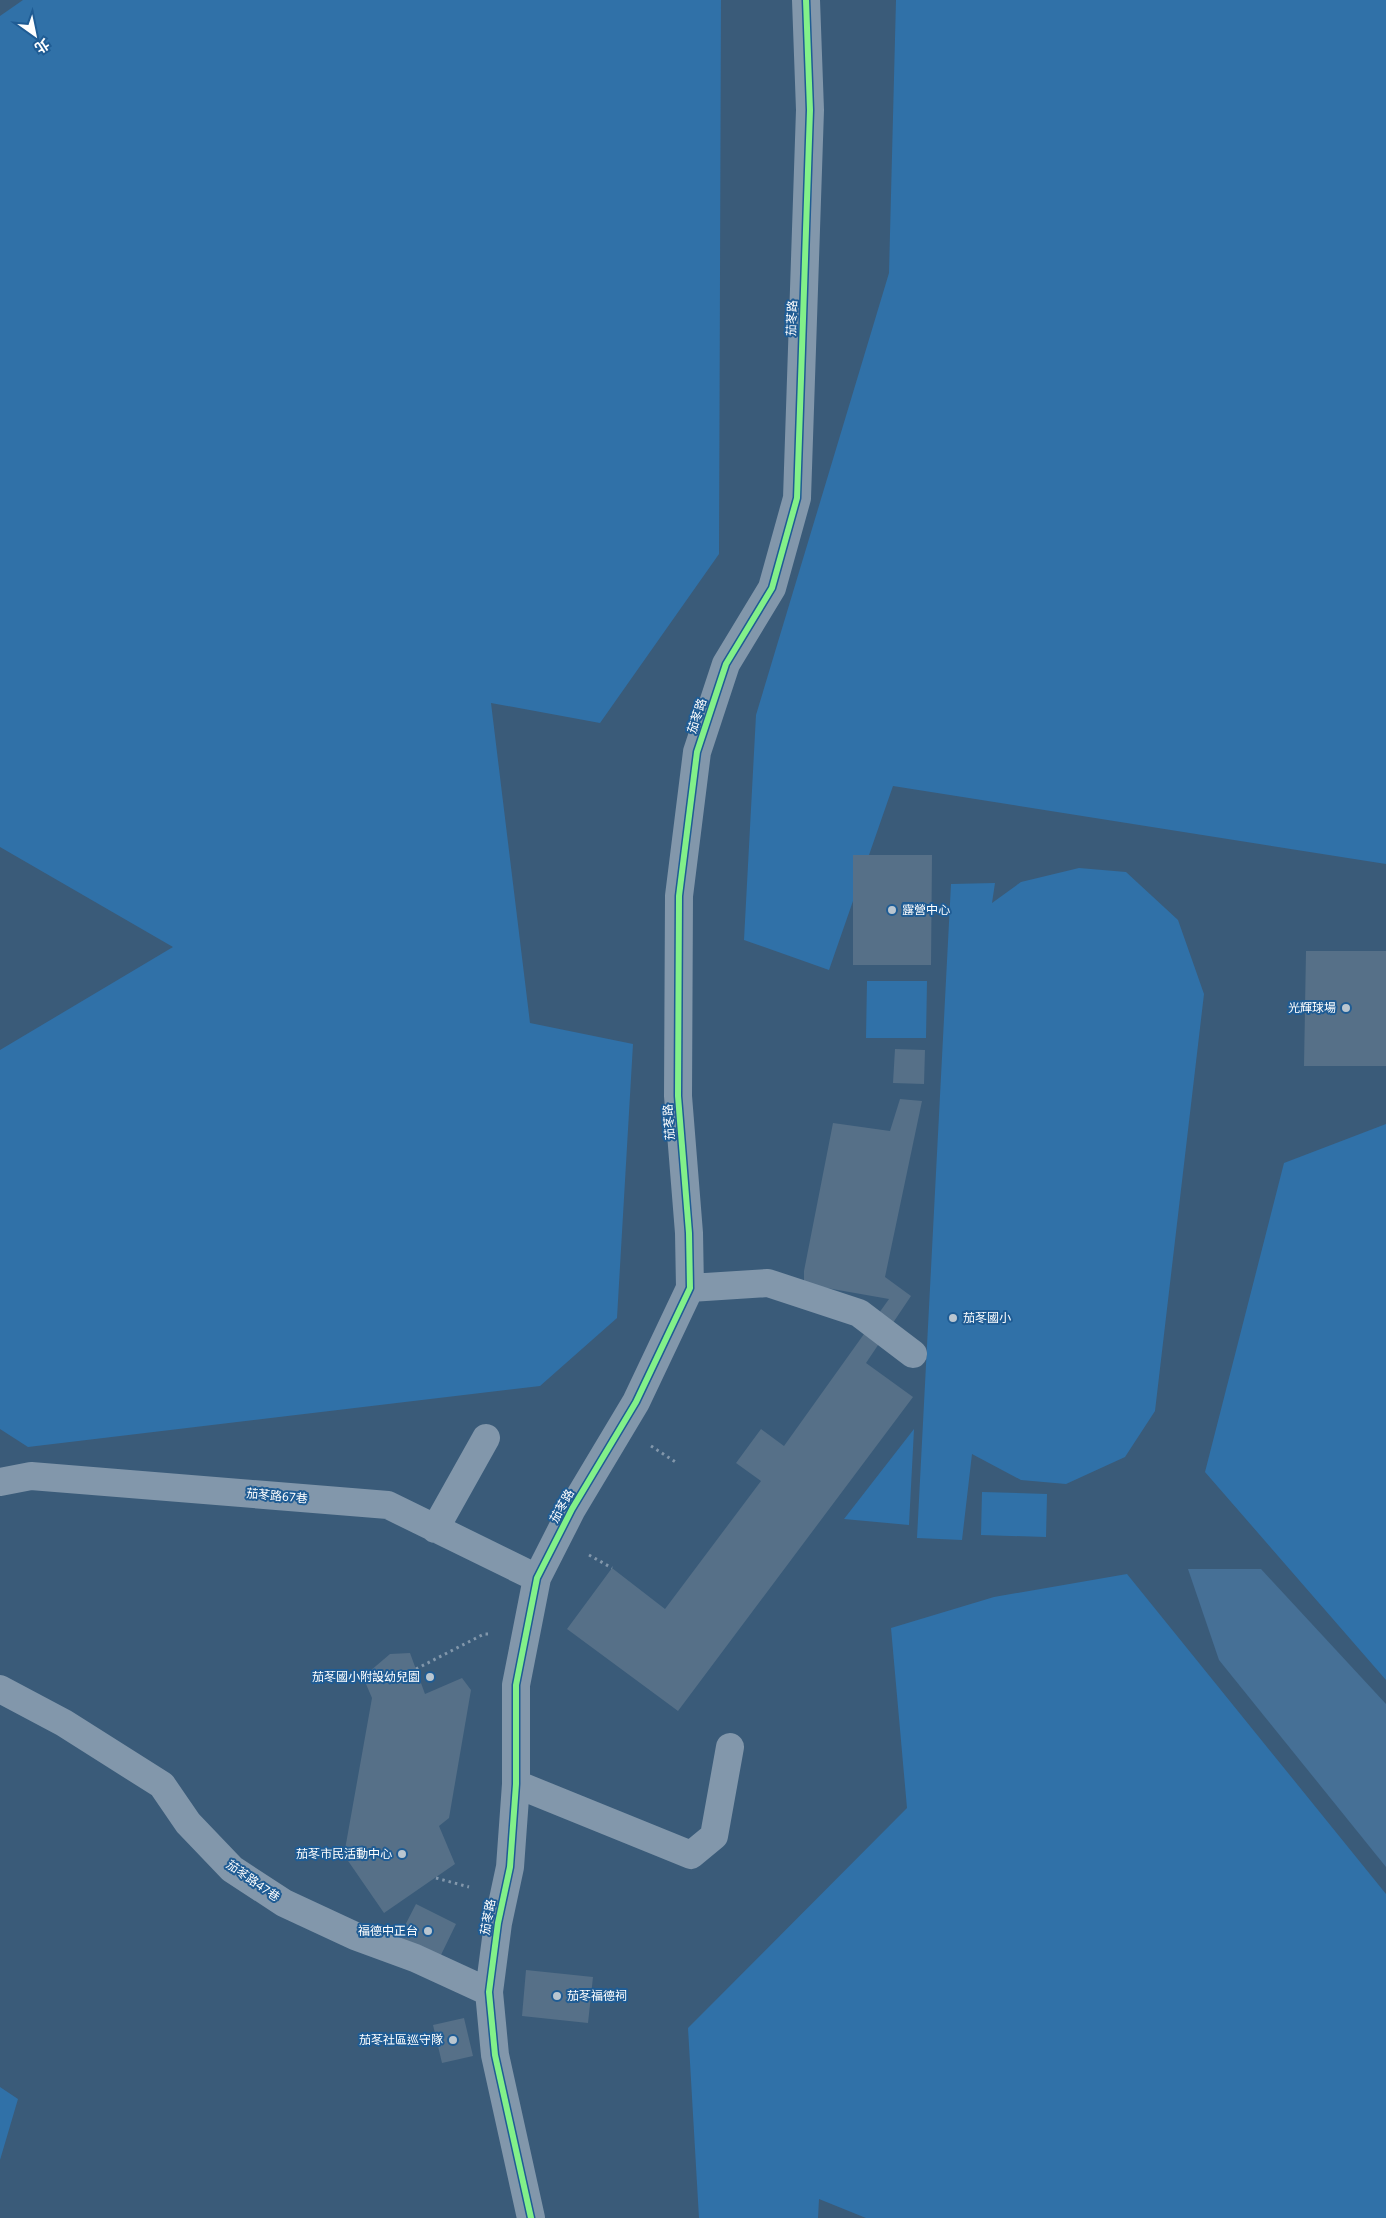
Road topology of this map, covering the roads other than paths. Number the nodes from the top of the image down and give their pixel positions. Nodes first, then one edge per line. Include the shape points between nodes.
1 (806, 0) edge
2 (690, 1288) junction
3 (913, 1354) dead end
4 (486, 1438) dead end
5 (0, 1482) edge
6 (435, 1529) junction
7 (537, 1578) junction
8 (0, 1689) edge
9 (730, 1747) dead end
10 (516, 1784) junction
11 (489, 1992) junction
12 (531, 2218) edge

1 - 2 street, 茄苳路 via 810,110 798,498 772,588 726,664 697,752 679,896 678,1096
2 - 3 street via 768,1283 859,1313
2 - 7 street, 茄苳路 via 636,1402 572,1509
4 - 6 street
5 - 6 street, 茄苳路67巷 via 31,1476 388,1505
6 - 7 street, 茄苳路67巷
7 - 10 street, 茄苳路 via 516,1685
8 - 11 street, 茄苳路47巷 via 64,1723 162,1785 188,1823 232,1869 284,1903
9 - 10 street via 714,1836 690,1855
10 - 11 street, 茄苳路 via 510,1867 498,1923
11 - 12 street, 茄苳路 via 495,2055

